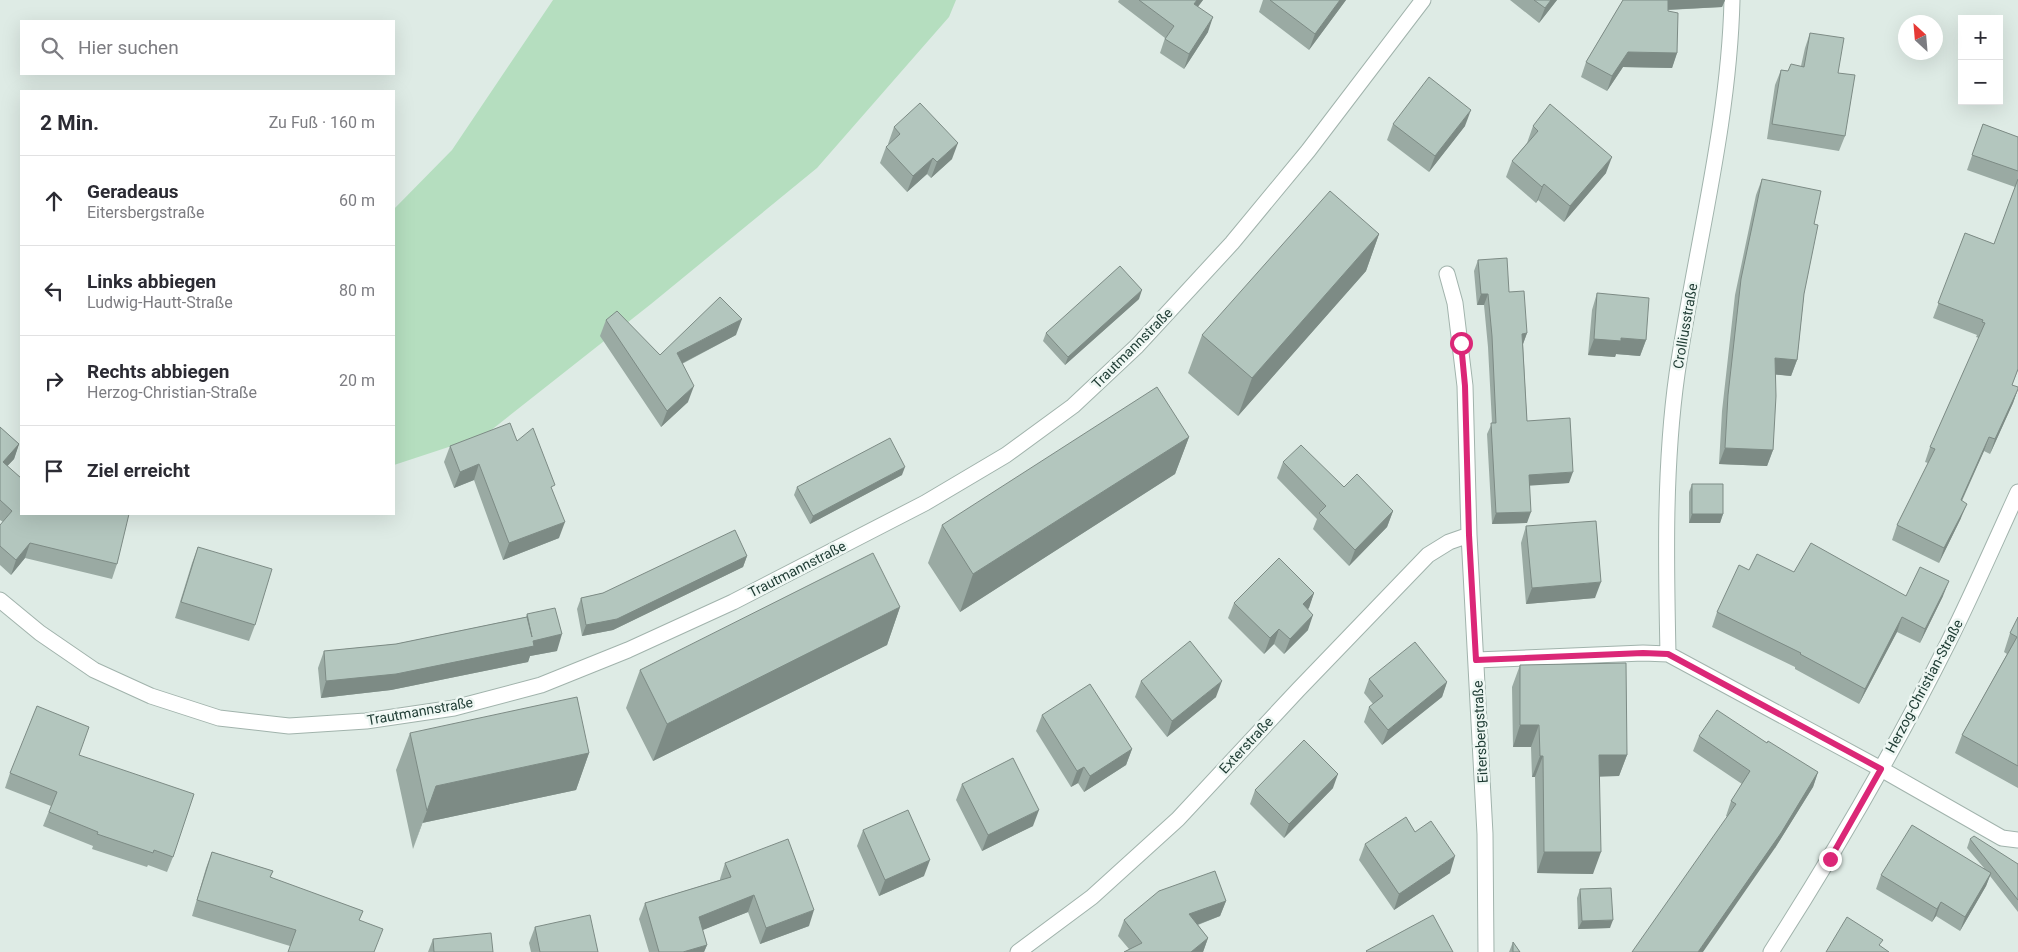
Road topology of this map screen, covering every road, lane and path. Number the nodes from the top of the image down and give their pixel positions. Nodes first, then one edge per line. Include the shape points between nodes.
1 (1423, 0) edge
2 (1732, 0) edge
3 (1447, 274) dead end
4 (2018, 492) edge
5 (1469, 535) junction
6 (0, 600) edge
7 (1668, 654) junction
8 (1476, 660) junction
9 (1881, 769) junction
10 (2018, 840) edge
11 (1018, 952) edge
12 (1486, 952) edge
13 (1771, 952) edge

1 - 6 street, Trautmannstraße via 1232,243 1137,346 1073,406 1006,455 925,503 732,602 628,650 541,685 454,708 366,721 289,726 219,718 151,696 94,670 40,633
2 - 7 street, Crolliusstraße via 1725,86 1677,376 1666,568
3 - 5 street, Eitersbergstraße via 1455,303 1465,386
4 - 9 street, Herzog-Christian-Straße via 1948,643
5 - 8 street, Eitersbergstraße
5 - 11 street, Exterstraße via 1428,555 1178,819 1092,898
7 - 8 street
7 - 9 street
8 - 12 street, Eitersbergstraße via 1485,834
9 - 10 street via 2002,838
9 - 13 street, Herzog-Christian-Straße via 1830,859

